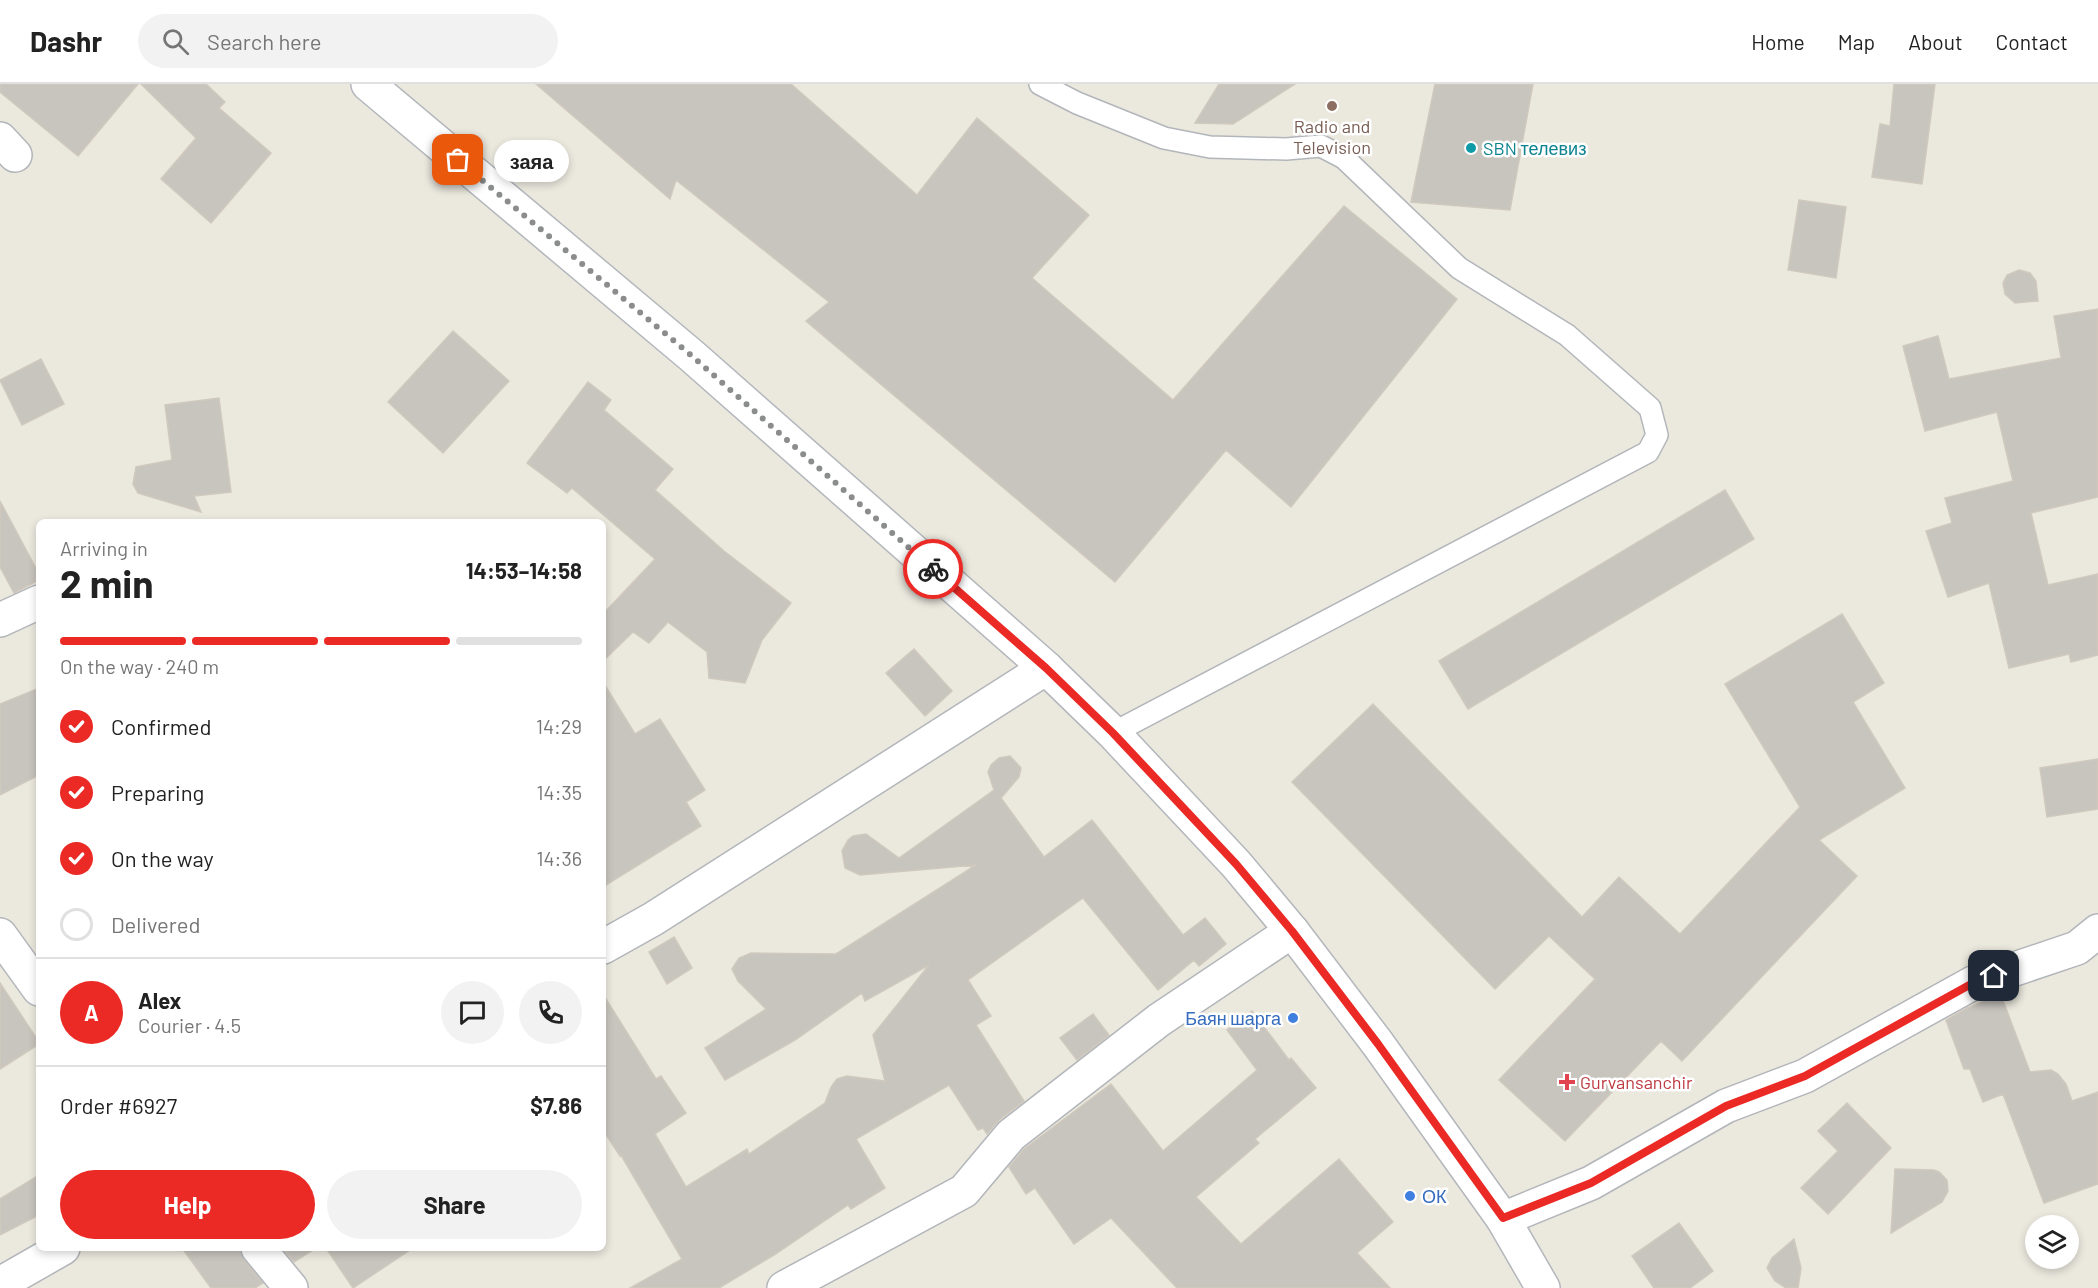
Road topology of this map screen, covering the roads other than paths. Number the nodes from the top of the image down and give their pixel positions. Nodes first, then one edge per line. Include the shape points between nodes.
1 (368, 84) edge
2 (1040, 84) edge
3 (36, 603) edge
4 (0, 620) edge
5 (1046, 668) junction
6 (1113, 733) junction
7 (1292, 931) junction
8 (2098, 931) edge
9 (0, 935) edge
10 (606, 945) edge
11 (36, 985) edge
12 (1503, 1218) junction
13 (58, 1251) edge
14 (260, 1251) edge
15 (0, 1284) edge
16 (291, 1288) edge
17 (784, 1288) edge
18 (1543, 1288) edge

1 - 5 street via 692,356
2 - 6 lane via 1164,138 1210,147 1320,146 1344,158 1459,268 1567,335 1650,408 1657,435 1648,453
3 - 4 street
5 - 6 street
5 - 10 street
6 - 7 street via 1236,864
7 - 12 street
7 - 17 street via 1159,1020 1011,1136 964,1191
8 - 12 street via 2077,948 1973,983 1805,1076 1726,1106 1591,1183
9 - 11 street
12 - 18 street
13 - 15 street
14 - 16 street

